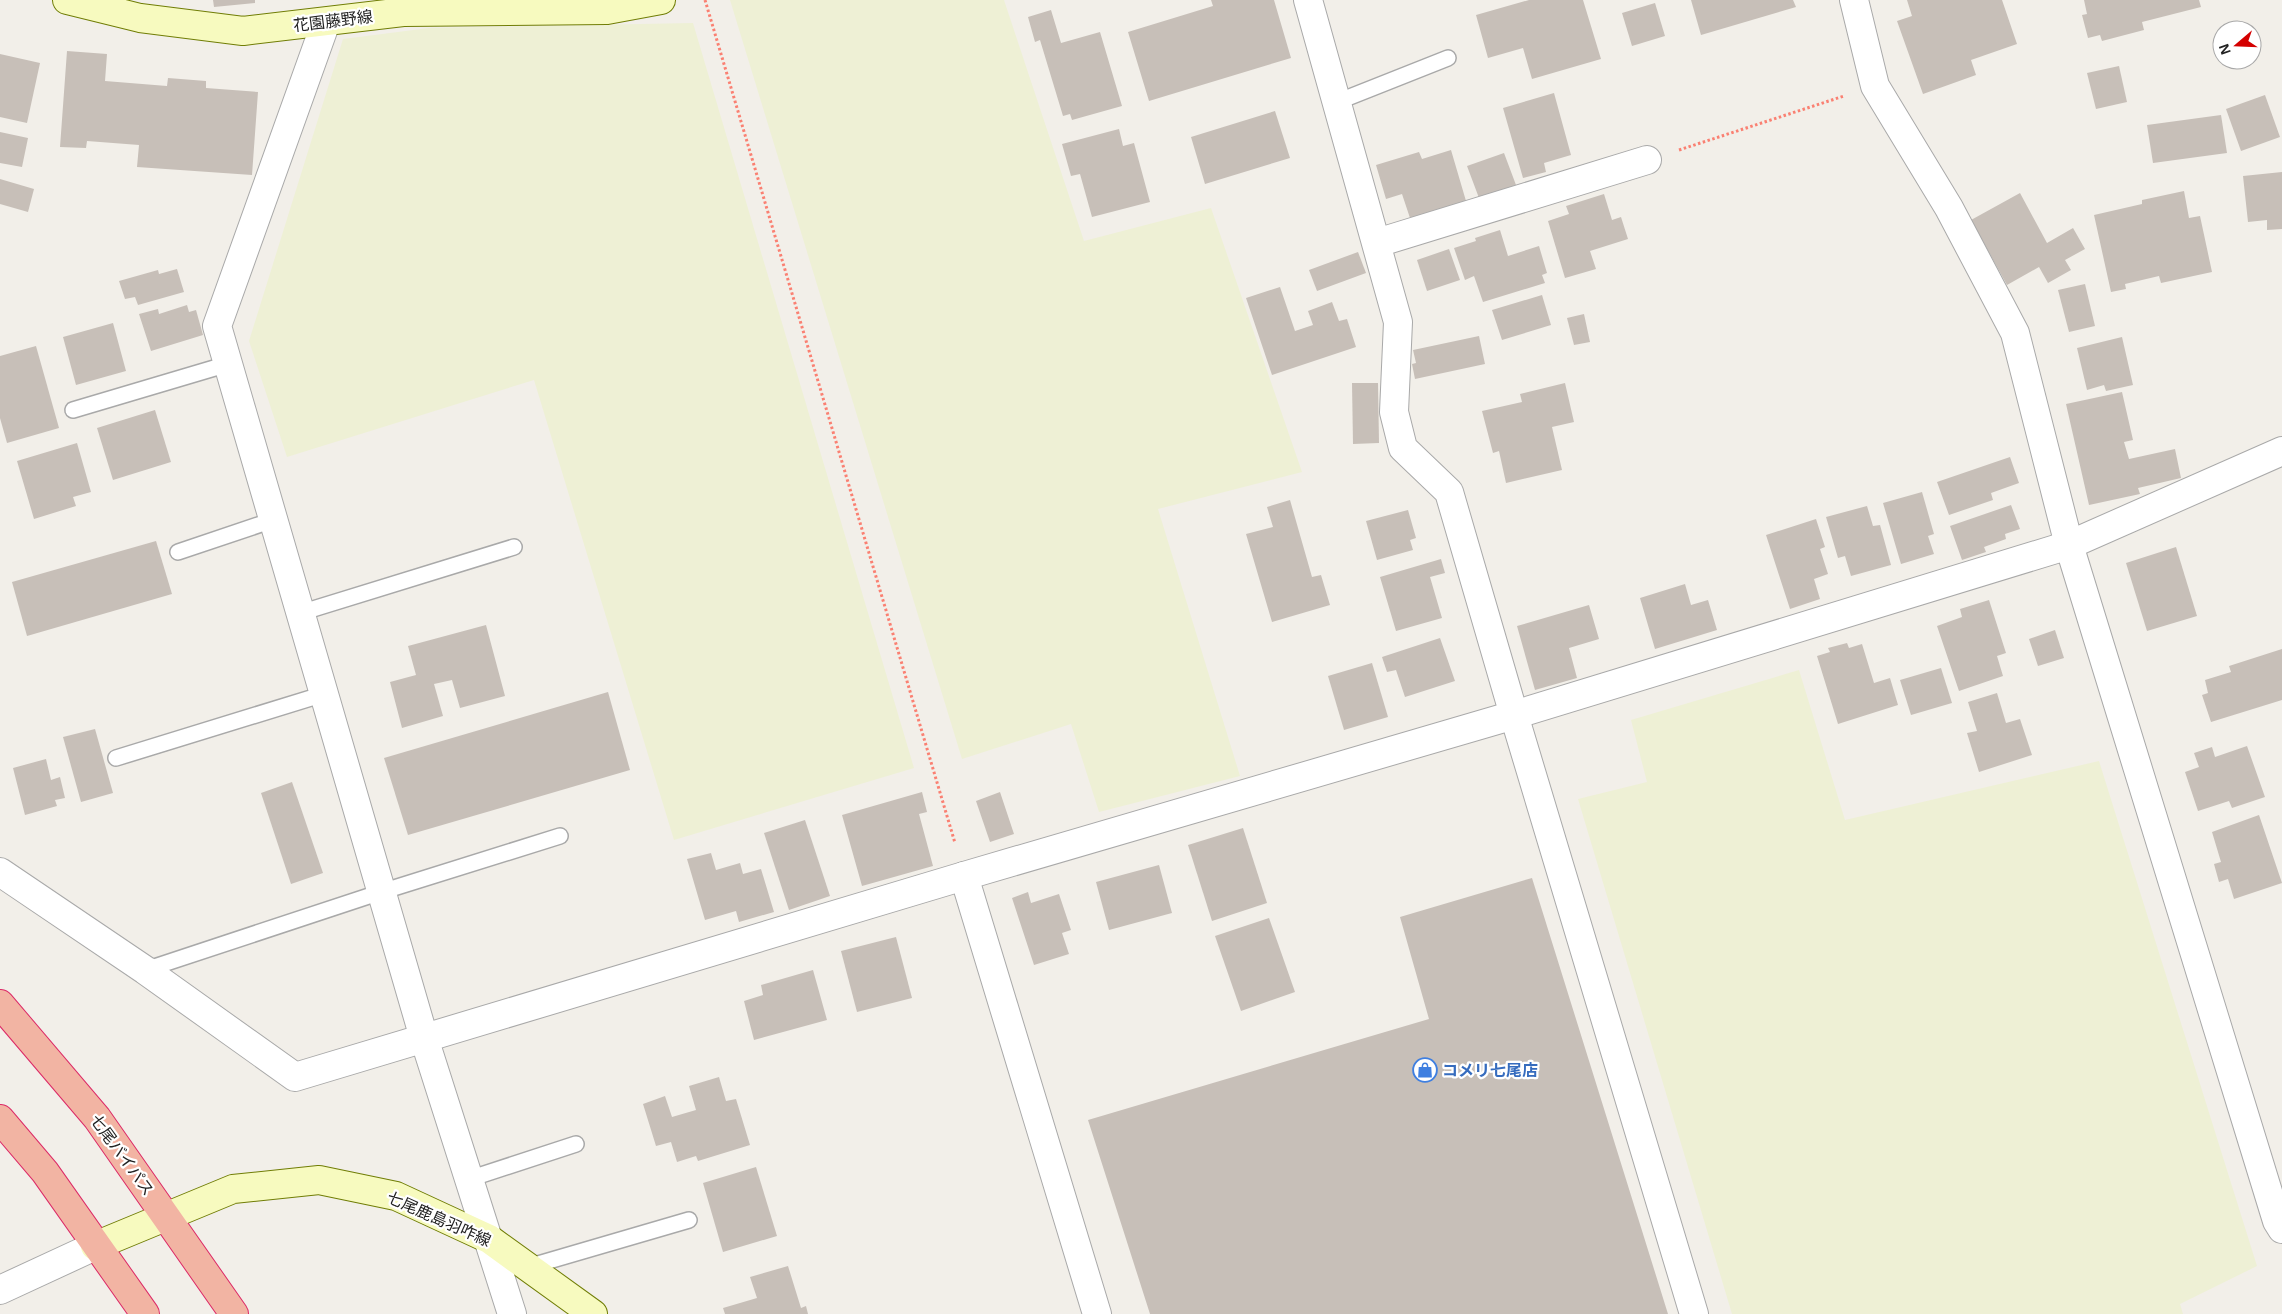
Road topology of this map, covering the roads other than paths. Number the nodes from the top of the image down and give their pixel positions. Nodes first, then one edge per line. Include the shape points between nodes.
1 (67, 0) edge
2 (662, 0) edge
3 (1308, 0) edge
4 (1854, 0) edge
5 (610, 5) edge
6 (142, 9) edge
7 (326, 22) junction
8 (1448, 58) dead end
9 (1337, 102) junction
10 (1647, 160) road end
11 (1377, 243) junction
12 (228, 364) junction
13 (73, 410) dead end
14 (2282, 451) edge
15 (273, 520) junction
16 (514, 546) dead end
17 (2069, 546) junction
18 (178, 552) dead end
19 (300, 613) junction
20 (324, 694) junction
21 (1514, 715) junction
22 (116, 758) dead end
23 (560, 836) dead end
24 (0, 872) edge
25 (964, 876) junction
26 (381, 892) junction
27 (145, 970) junction
28 (0, 1004) edge
29 (424, 1038) junction
30 (0, 1118) edge
31 (576, 1144) dead end
32 (469, 1178) junction
33 (167, 1216) junction
34 (688, 1220) dead end
35 (2282, 1229) edge
36 (489, 1239) junction
37 (95, 1246) junction
38 (528, 1267) junction
39 (0, 1290) edge
40 (145, 1314) edge
41 (234, 1314) edge
42 (512, 1314) edge
43 (593, 1314) edge
44 (1097, 1314) edge
45 (1694, 1314) edge

1 - 6 main road, 花園藤野線
2 - 5 main road, 花園藤野線
3 - 9 street
4 - 17 street via 1875,86 1949,208 2016,333
5 - 7 main road, 花園藤野線 via 403,12
6 - 7 main road, 花園藤野線 via 243,31
7 - 12 street via 217,326
8 - 9 lane
9 - 11 street
10 - 11 street
11 - 21 street via 1398,322 1394,412 1403,448 1449,492
12 - 13 lane
12 - 15 street
14 - 17 street
15 - 18 lane
15 - 19 street
16 - 19 lane
17 - 21 street
17 - 35 street
19 - 20 street
20 - 22 lane
20 - 26 street
21 - 25 street
21 - 45 street
23 - 26 lane
24 - 27 street
25 - 29 street
25 - 44 street
26 - 27 lane
26 - 29 street
27 - 29 street via 294,1076
28 - 33 highway, 七尾バイパス via 97,1118
29 - 32 street
30 - 37 highway via 45,1172
31 - 32 lane
32 - 36 street
33 - 36 main road, 七尾鹿島羽咋線 via 234,1189 319,1180 396,1196
33 - 37 main road, 七尾鹿島羽咋線
33 - 41 highway, 七尾バイパス
34 - 38 lane
36 - 38 main road, 七尾鹿島羽咋線
36 - 42 street
37 - 39 street
37 - 40 highway
38 - 43 main road, 七尾鹿島羽咋線

